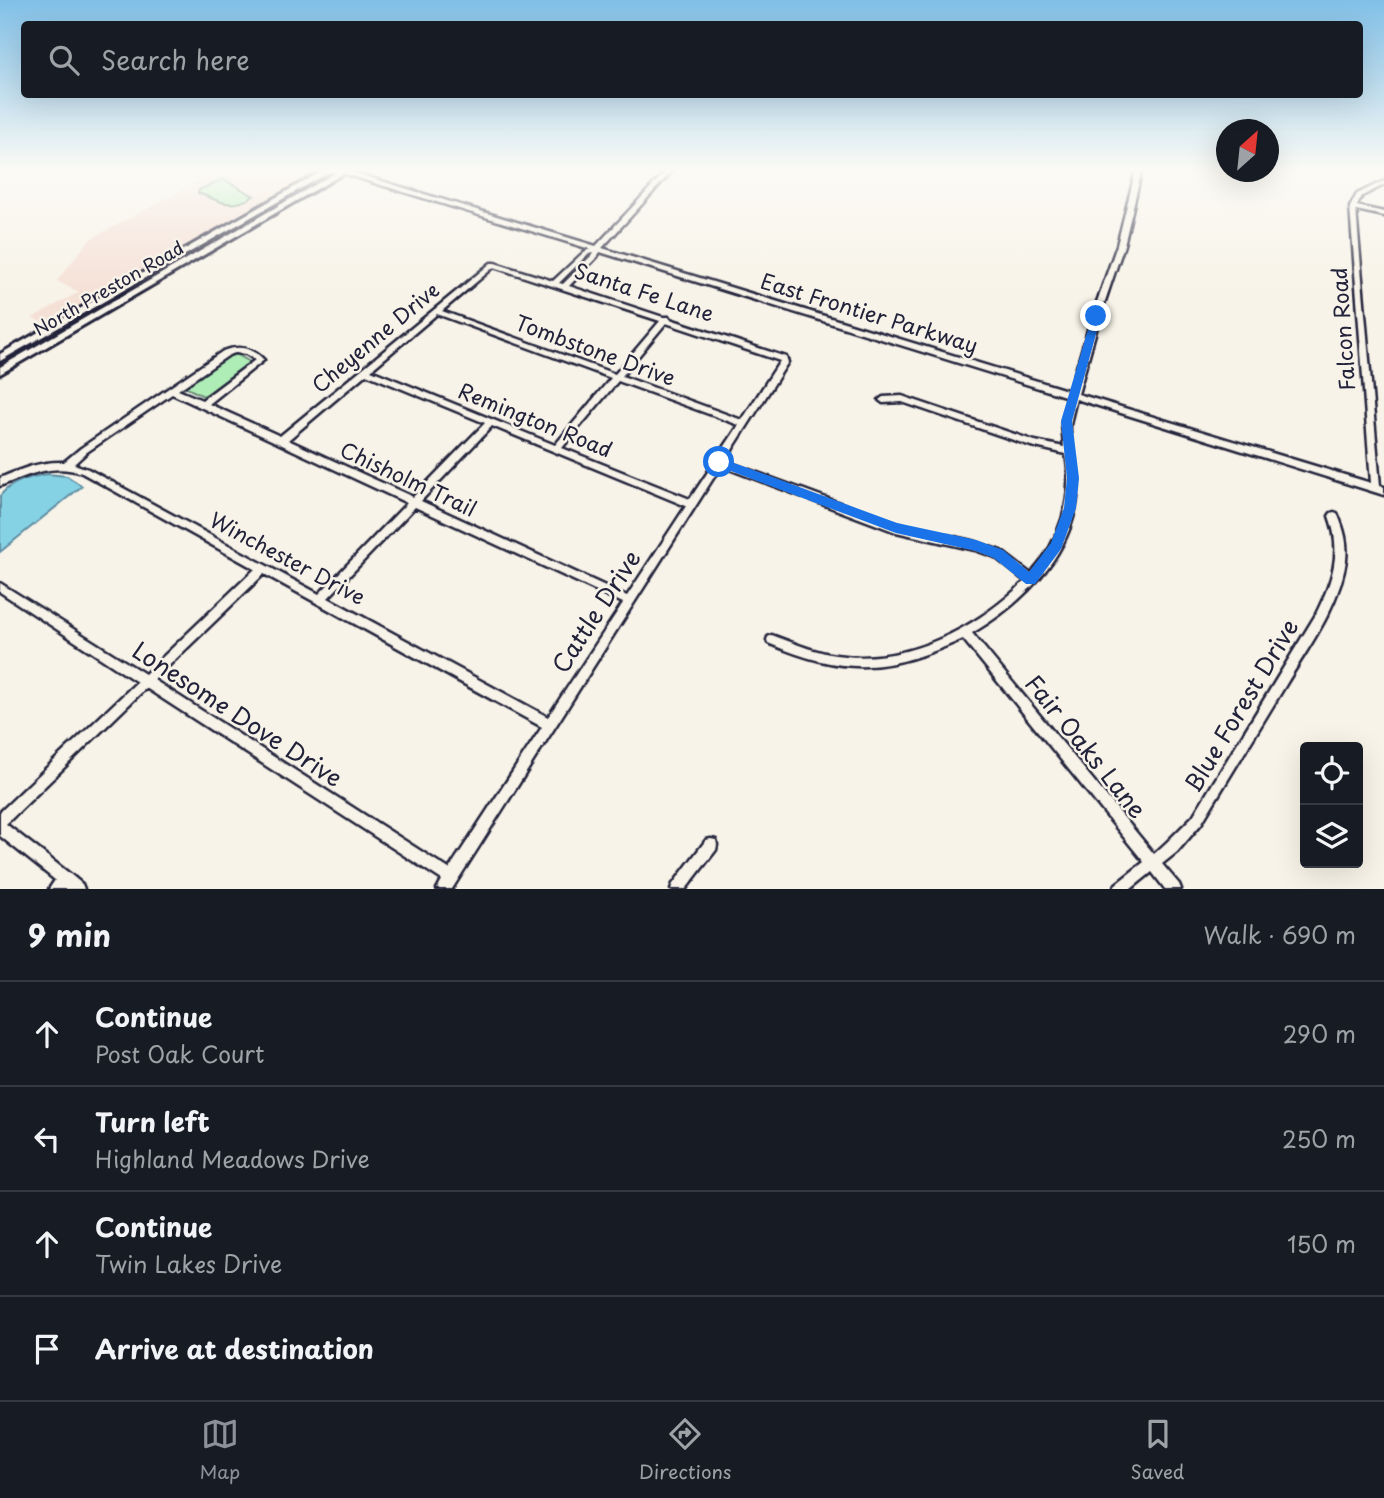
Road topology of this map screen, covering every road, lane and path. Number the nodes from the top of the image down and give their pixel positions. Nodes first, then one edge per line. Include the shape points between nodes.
1 (260, 210) edge
2 (271, 210) edge
3 (476, 210) edge
4 (633, 210) edge
5 (1129, 210) edge
6 (1353, 210) edge
7 (598, 248) junction
8 (175, 264) junction
9 (494, 264) joint
10 (555, 283) junction
11 (565, 286) junction
12 (435, 311) junction
13 (666, 319) junction
14 (0, 358) edge
15 (783, 359) joint
16 (0, 371) edge
17 (365, 371) junction
18 (616, 377) junction
19 (172, 390) junction
20 (1075, 396) junction
21 (883, 400) dead end
22 (203, 404) junction
23 (491, 422) junction
24 (744, 424) junction
25 (282, 440) junction
26 (556, 449) junction
27 (1070, 452) junction
28 (719, 462) junction
29 (67, 465) junction
30 (0, 482) edge
31 (1380, 490) edge
32 (414, 503) junction
33 (692, 504) junction
34 (1334, 516) dead end
35 (262, 569) junction
36 (1031, 580) junction
37 (0, 587) edge
38 (320, 600) junction
39 (628, 601) junction
40 (964, 632) junction
41 (772, 640) dead end
42 (146, 681) junction
43 (549, 724) junction
44 (0, 821) edge
45 (0, 828) edge
46 (711, 845) dead end
47 (1153, 863) junction
48 (451, 878) junction
49 (60, 884) edge
50 (77, 889) edge
51 (444, 889) edge
52 (678, 889) edge
53 (1121, 889) edge
54 (1174, 889) edge

1 - 8 main road, North Preston Road
2 - 8 main road, North Preston Road
3 - 7 street, East Frontier Parkway
4 - 7 street
5 - 20 street
6 - 31 street, Falcon Road
7 - 10 street via 586,253
7 - 11 street via 596,256
7 - 20 street, East Frontier Parkway
8 - 14 main road, North Preston Road
8 - 16 main road, North Preston Road
9 - 10 street, Santa Fe Lane
9 - 12 street, Cheyenne Drive
10 - 11 street, Santa Fe Lane
11 - 13 street, Santa Fe Lane
12 - 17 street, Cheyenne Drive
12 - 18 street, Tombstone Drive
13 - 15 street, Santa Fe Lane
13 - 18 street
15 - 24 street, Cattle Drive
17 - 23 street, Remington Road
17 - 25 street, Cheyenne Drive
18 - 24 street, Tombstone Drive
18 - 26 street
19 - 22 street, Chisholm Trail
19 - 22 street via 236,348 260,360
19 - 29 street
20 - 27 street via 1066,421
20 - 31 street, East Frontier Parkway
21 - 27 street via 901,399
22 - 25 street, Chisholm Trail
23 - 26 street, Remington Road
23 - 32 street
24 - 28 street, Cattle Drive
25 - 32 street, Chisholm Trail
26 - 33 street, Remington Road
27 - 36 street via 1073,487 1065,529
28 - 33 street, Cattle Drive
28 - 36 street via 896,528 998,554
29 - 30 street, Winchester Drive via 37,467
29 - 35 street, Winchester Drive
32 - 38 street
32 - 39 street, Chisholm Trail
33 - 39 street, Cattle Drive
34 - 47 street, Blue Forest Drive via 1341,532 1340,554 1328,603 1197,820
35 - 38 street, Winchester Drive
35 - 42 street
36 - 40 street via 1001,609
37 - 42 street, Lonesome Dove Drive
38 - 43 street, Winchester Drive
39 - 43 street, Cattle Drive
40 - 41 street via 900,659 866,662 828,659
40 - 47 street, Fair Oaks Lane
42 - 44 street
42 - 48 street, Lonesome Dove Drive
43 - 48 street, Cattle Drive
45 - 49 street
46 - 52 street
47 - 53 street, Blue Forest Drive
47 - 54 street, Fair Oaks Lane
48 - 51 street, Cattle Drive
49 - 50 street

